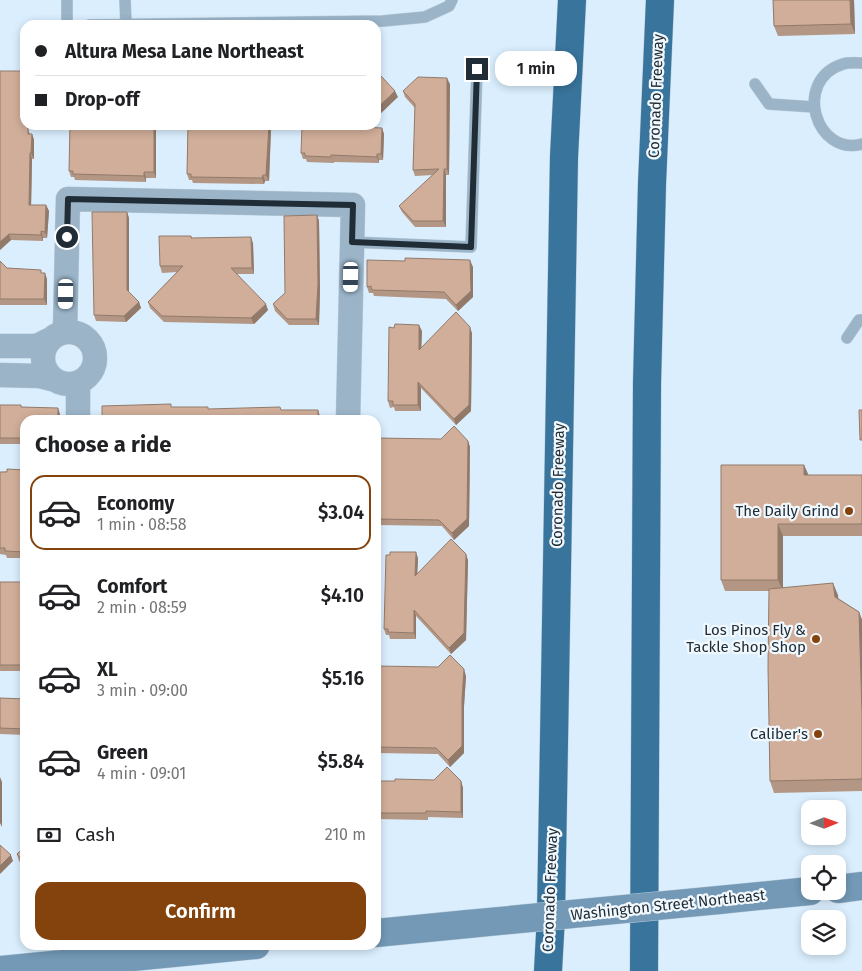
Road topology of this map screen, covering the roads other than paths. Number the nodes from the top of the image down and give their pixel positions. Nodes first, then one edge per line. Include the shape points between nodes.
1 (67, 0) edge
2 (125, 0) edge
3 (452, 0) edge
4 (572, 0) edge
5 (660, 0) edge
6 (67, 20) edge
7 (126, 20) edge
8 (381, 21) edge
9 (862, 63) edge
10 (477, 69) dead end
11 (755, 84) dead end
12 (814, 107) junction
13 (862, 144) edge
14 (352, 242) junction
15 (862, 320) edge
16 (57, 336) junction
17 (847, 338) dead end
18 (0, 346) edge
19 (0, 375) edge
20 (52, 378) junction
21 (76, 383) junction
22 (78, 415) edge
23 (348, 415) edge
24 (862, 886) edge
25 (846, 888) edge
26 (801, 892) edge
27 (381, 933) edge
28 (205, 950) edge
29 (0, 970) edge
30 (548, 971) edge
31 (644, 971) edge

1 - 6 lane
2 - 7 lane
3 - 8 lane via 449,6 425,17
4 - 30 highway, Coronado Freeway via 564,157
5 - 31 highway, Coronado Freeway via 647,384
9 - 12 lane via 845,63 823,77 817,85
10 - 14 lane via 471,247
11 - 12 lane via 769,104
12 - 13 lane via 824,132 834,140 847,145
14 - 16 street via 353,205 68,199
14 - 23 street
15 - 17 lane
16 - 18 street via 36,346
16 - 20 street via 45,348 43,356
16 - 21 street via 74,332 82,335 94,350 90,374
19 - 20 street
20 - 21 street via 68,384
21 - 22 street
24 - 25 street
26 - 27 street, Washington Street Northeast, bridge
28 - 29 street

